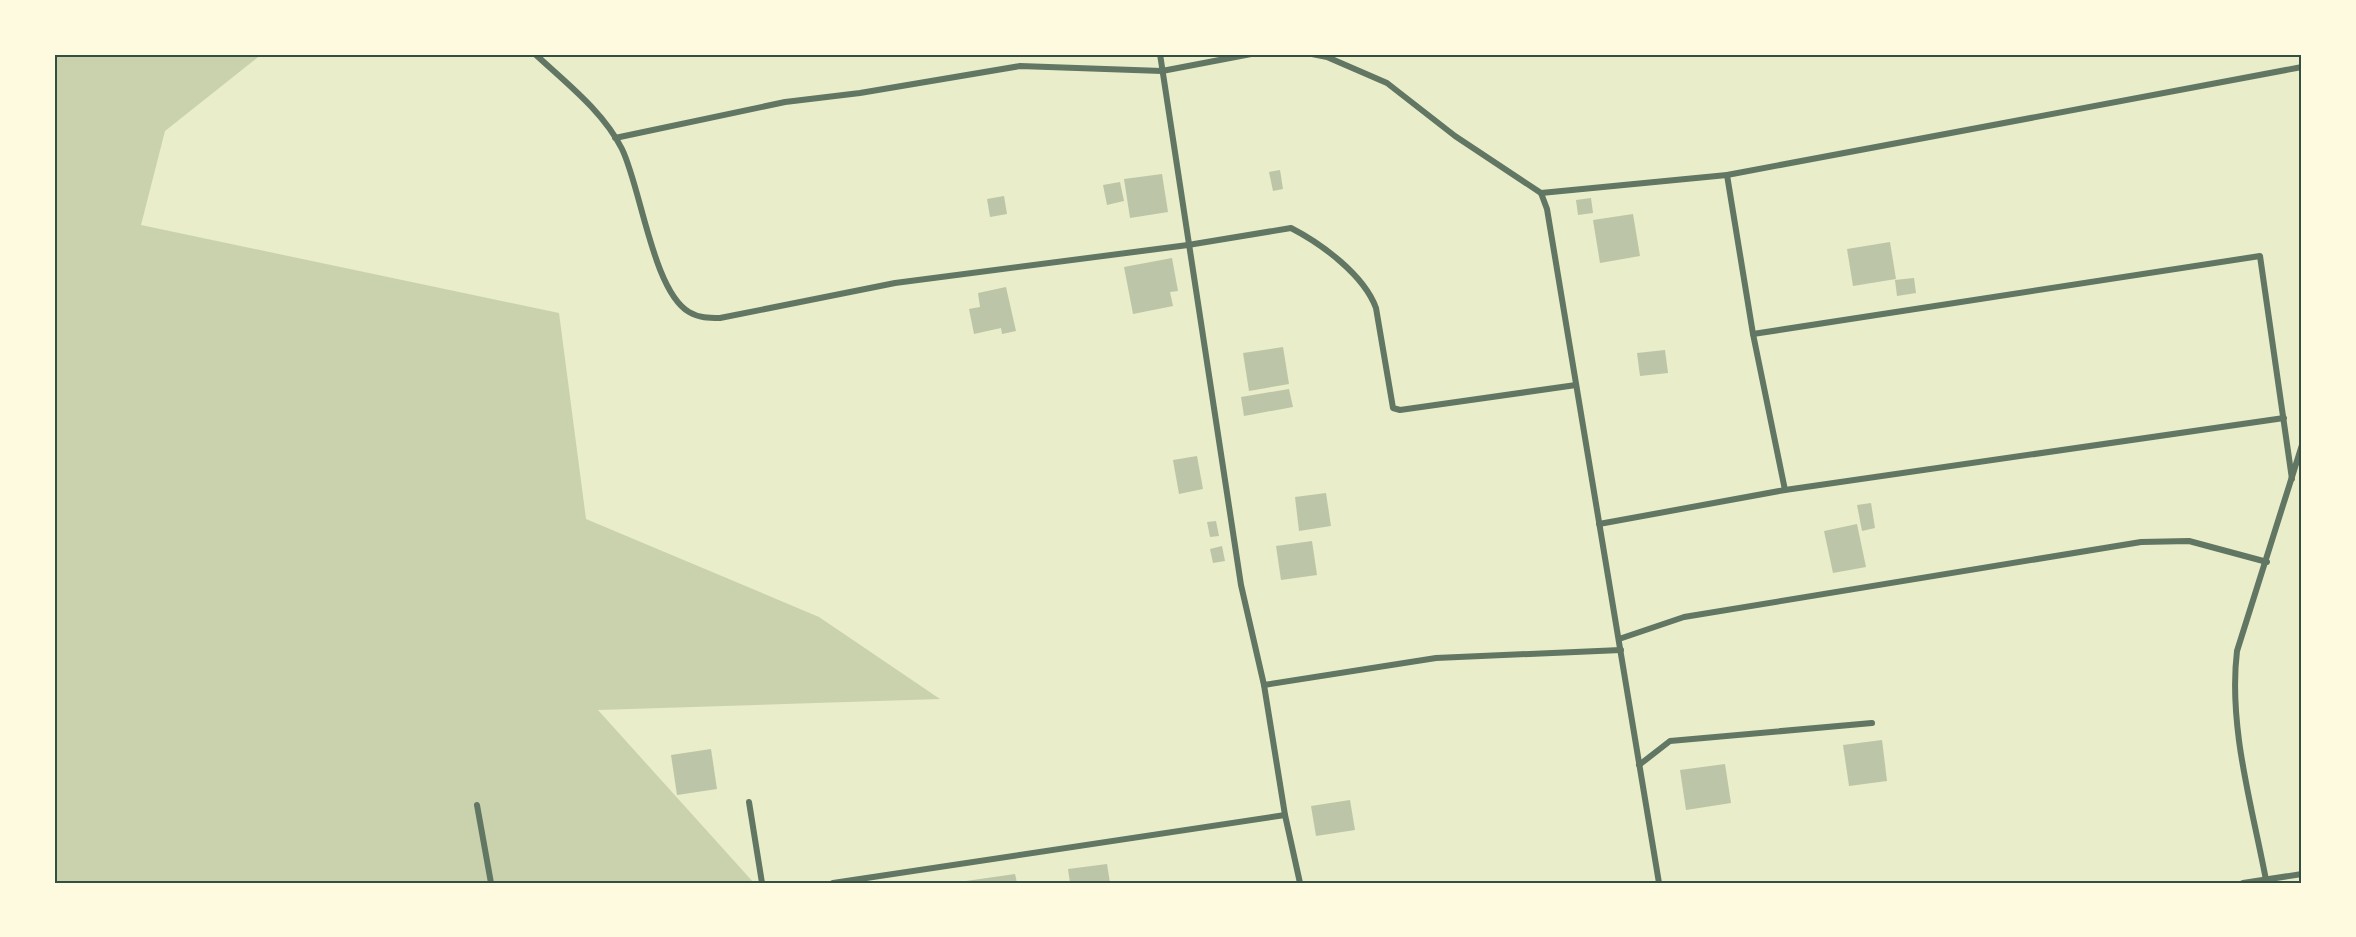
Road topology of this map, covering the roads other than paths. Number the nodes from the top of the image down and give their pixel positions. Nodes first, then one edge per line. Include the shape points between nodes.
1 (535, 54) edge
2 (1160, 54) edge
3 (1251, 54) edge
4 (1312, 54) edge
5 (2302, 67) edge
6 (1162, 71) junction
7 (615, 138) junction
8 (1727, 175) junction
9 (1541, 193) junction
10 (1188, 245) junction
11 (1753, 334) junction
12 (1576, 385) junction
13 (2284, 418) junction
14 (2302, 445) edge
15 (2292, 479) junction
16 (1785, 490) junction
17 (1599, 524) junction
18 (2267, 562) junction
19 (1619, 639) junction
20 (1621, 650) junction
21 (1264, 685) junction
22 (1872, 723) dead end
23 (1640, 765) junction
24 (749, 802) dead end
25 (477, 805) dead end
26 (1285, 815) junction
27 (2302, 874) edge
28 (2266, 880) junction
29 (491, 883) edge
30 (762, 883) edge
31 (833, 883) edge
32 (1300, 883) edge
33 (1659, 883) edge
34 (2243, 883) edge

1 - 7 street via 576,92
2 - 6 street
3 - 6 street
4 - 9 street via 1388,83 1455,136
5 - 8 street
6 - 7 street via 1020,66 785,102
6 - 10 street
7 - 10 street via 633,180 661,273 688,312 703,318 720,318 895,283
8 - 9 street
8 - 11 street
9 - 12 street via 1547,209
10 - 12 street via 1291,228 1357,276 1371,293 1376,308 1393,408 1400,411
10 - 21 street via 1241,585
11 - 13 street via 2260,256
11 - 16 street
12 - 17 street
13 - 15 street
13 - 16 street
14 - 15 street
15 - 18 street
16 - 17 street
17 - 19 street
18 - 19 street via 2189,541 2141,542 1684,617
18 - 28 street via 2237,651 2234,680 2240,740
19 - 20 street
20 - 21 street via 1436,658
20 - 23 street
21 - 26 street
22 - 23 street via 1670,741
23 - 33 street
24 - 30 street
25 - 29 street
26 - 31 street
26 - 32 street
27 - 28 street
28 - 34 street

